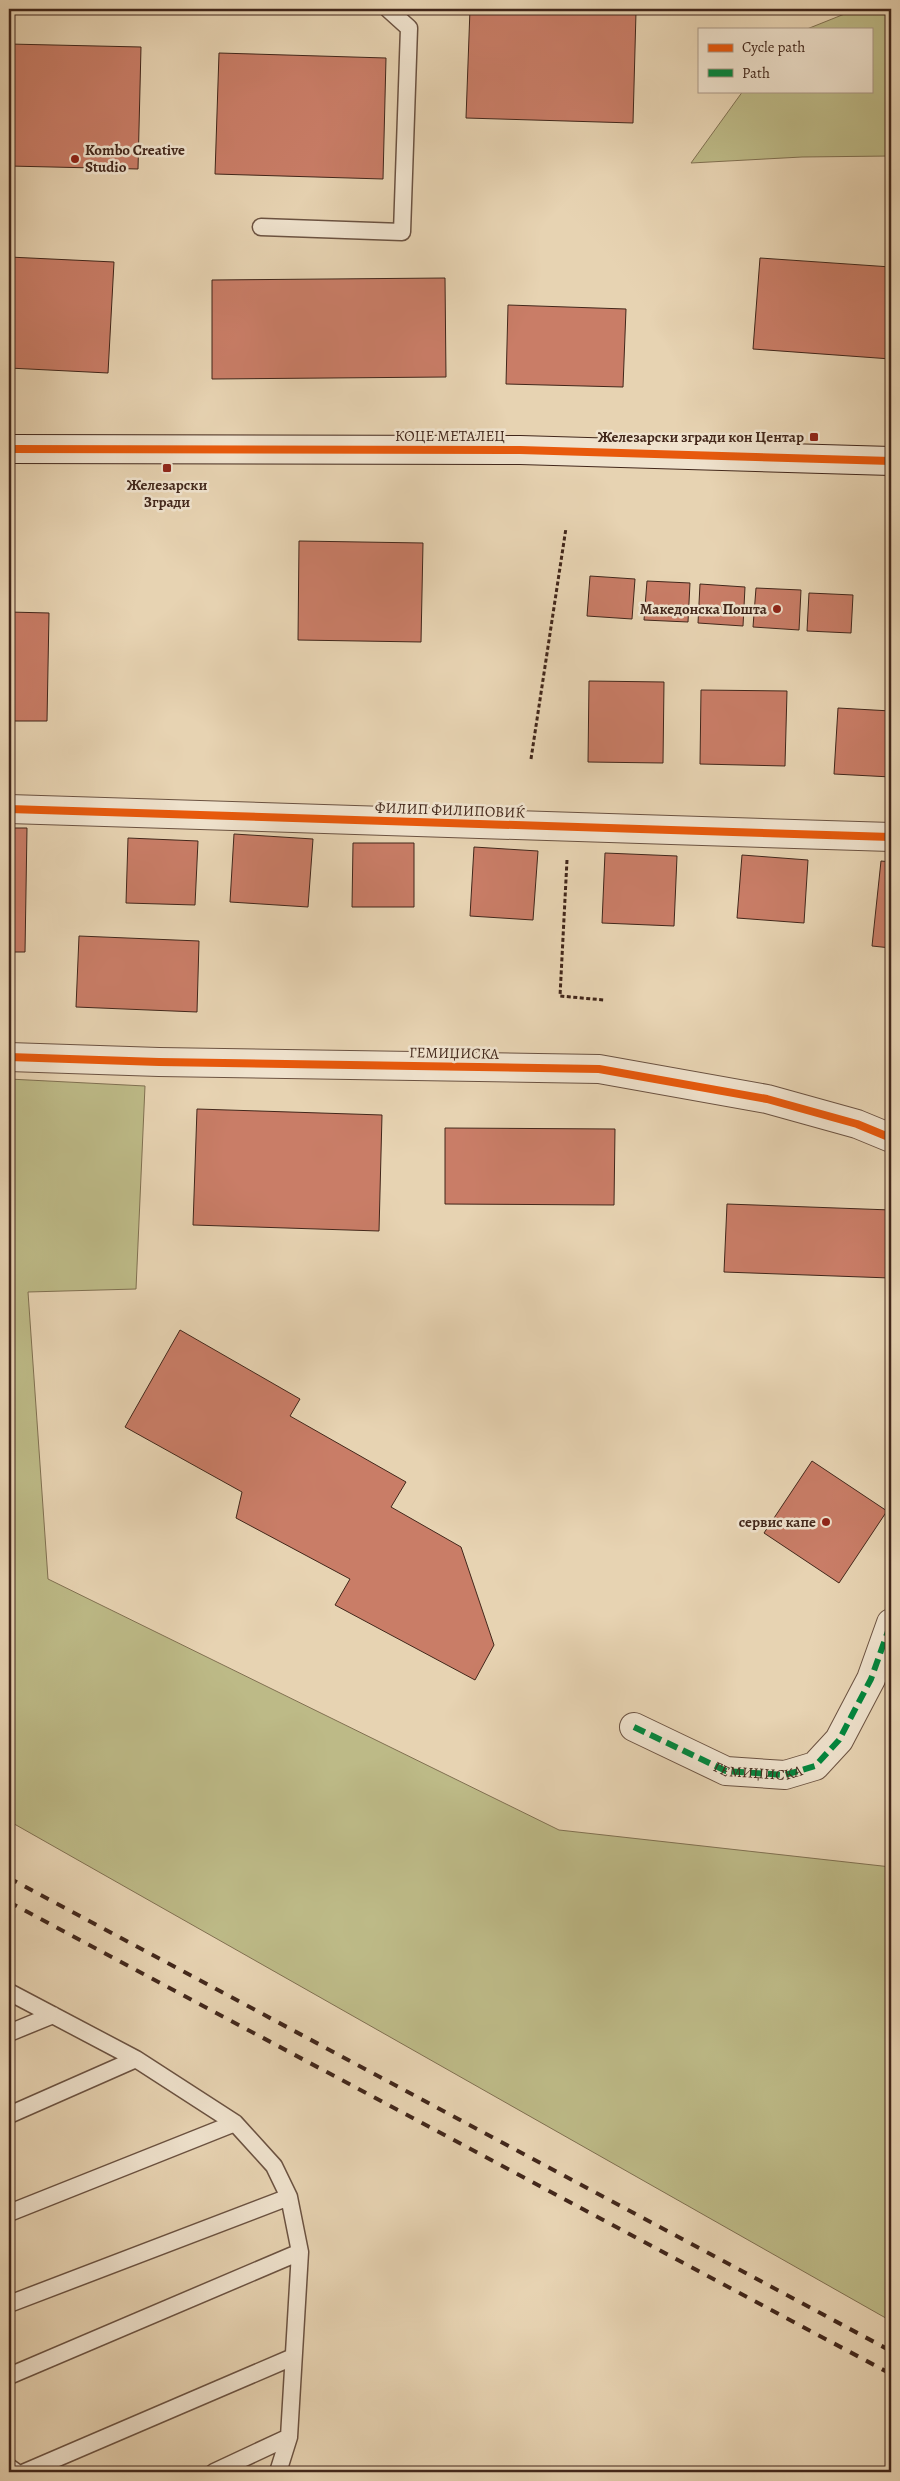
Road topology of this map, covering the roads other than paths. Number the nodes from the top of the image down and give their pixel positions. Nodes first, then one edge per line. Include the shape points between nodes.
1 (388, 9) edge
2 (262, 227) dead end
3 (9, 449) edge
4 (891, 461) edge
5 (9, 809) edge
6 (891, 837) edge
7 (9, 1057) edge
8 (891, 1138) edge
9 (891, 1623) edge
10 (634, 1727) dead end
11 (9, 1992) edge
12 (53, 2015) junction
13 (9, 2033) edge
14 (136, 2059) junction
15 (9, 2115) edge
16 (235, 2123) junction
17 (289, 2197) junction
18 (9, 2213) edge
19 (300, 2252) junction
20 (9, 2304) edge
21 (293, 2357) junction
22 (9, 2376) edge
23 (289, 2436) junction
24 (9, 2467) edge
25 (16, 2472) edge
26 (25, 2472) edge
27 (214, 2472) edge
28 (278, 2472) edge

1 - 2 lane via 409,28 402,232
3 - 4 street, КОЦЕ МЕТАЛЕЦ via 520,450
5 - 6 street, ФИЛИП ФИЛИПОВИЌ
7 - 8 street, ГЕМИЏИСКА via 599,1069 767,1099 857,1124
9 - 10 street, ГЕМИЏИСКА via 871,1679 839,1740 815,1766 785,1774 726,1771
11 - 12 lane
12 - 13 lane
12 - 14 lane
14 - 15 lane
14 - 16 lane
16 - 17 lane via 274,2166
16 - 18 lane
17 - 19 lane
17 - 20 lane
19 - 21 lane
19 - 22 lane
21 - 23 lane
21 - 26 lane
23 - 27 lane
23 - 28 lane
24 - 25 lane

